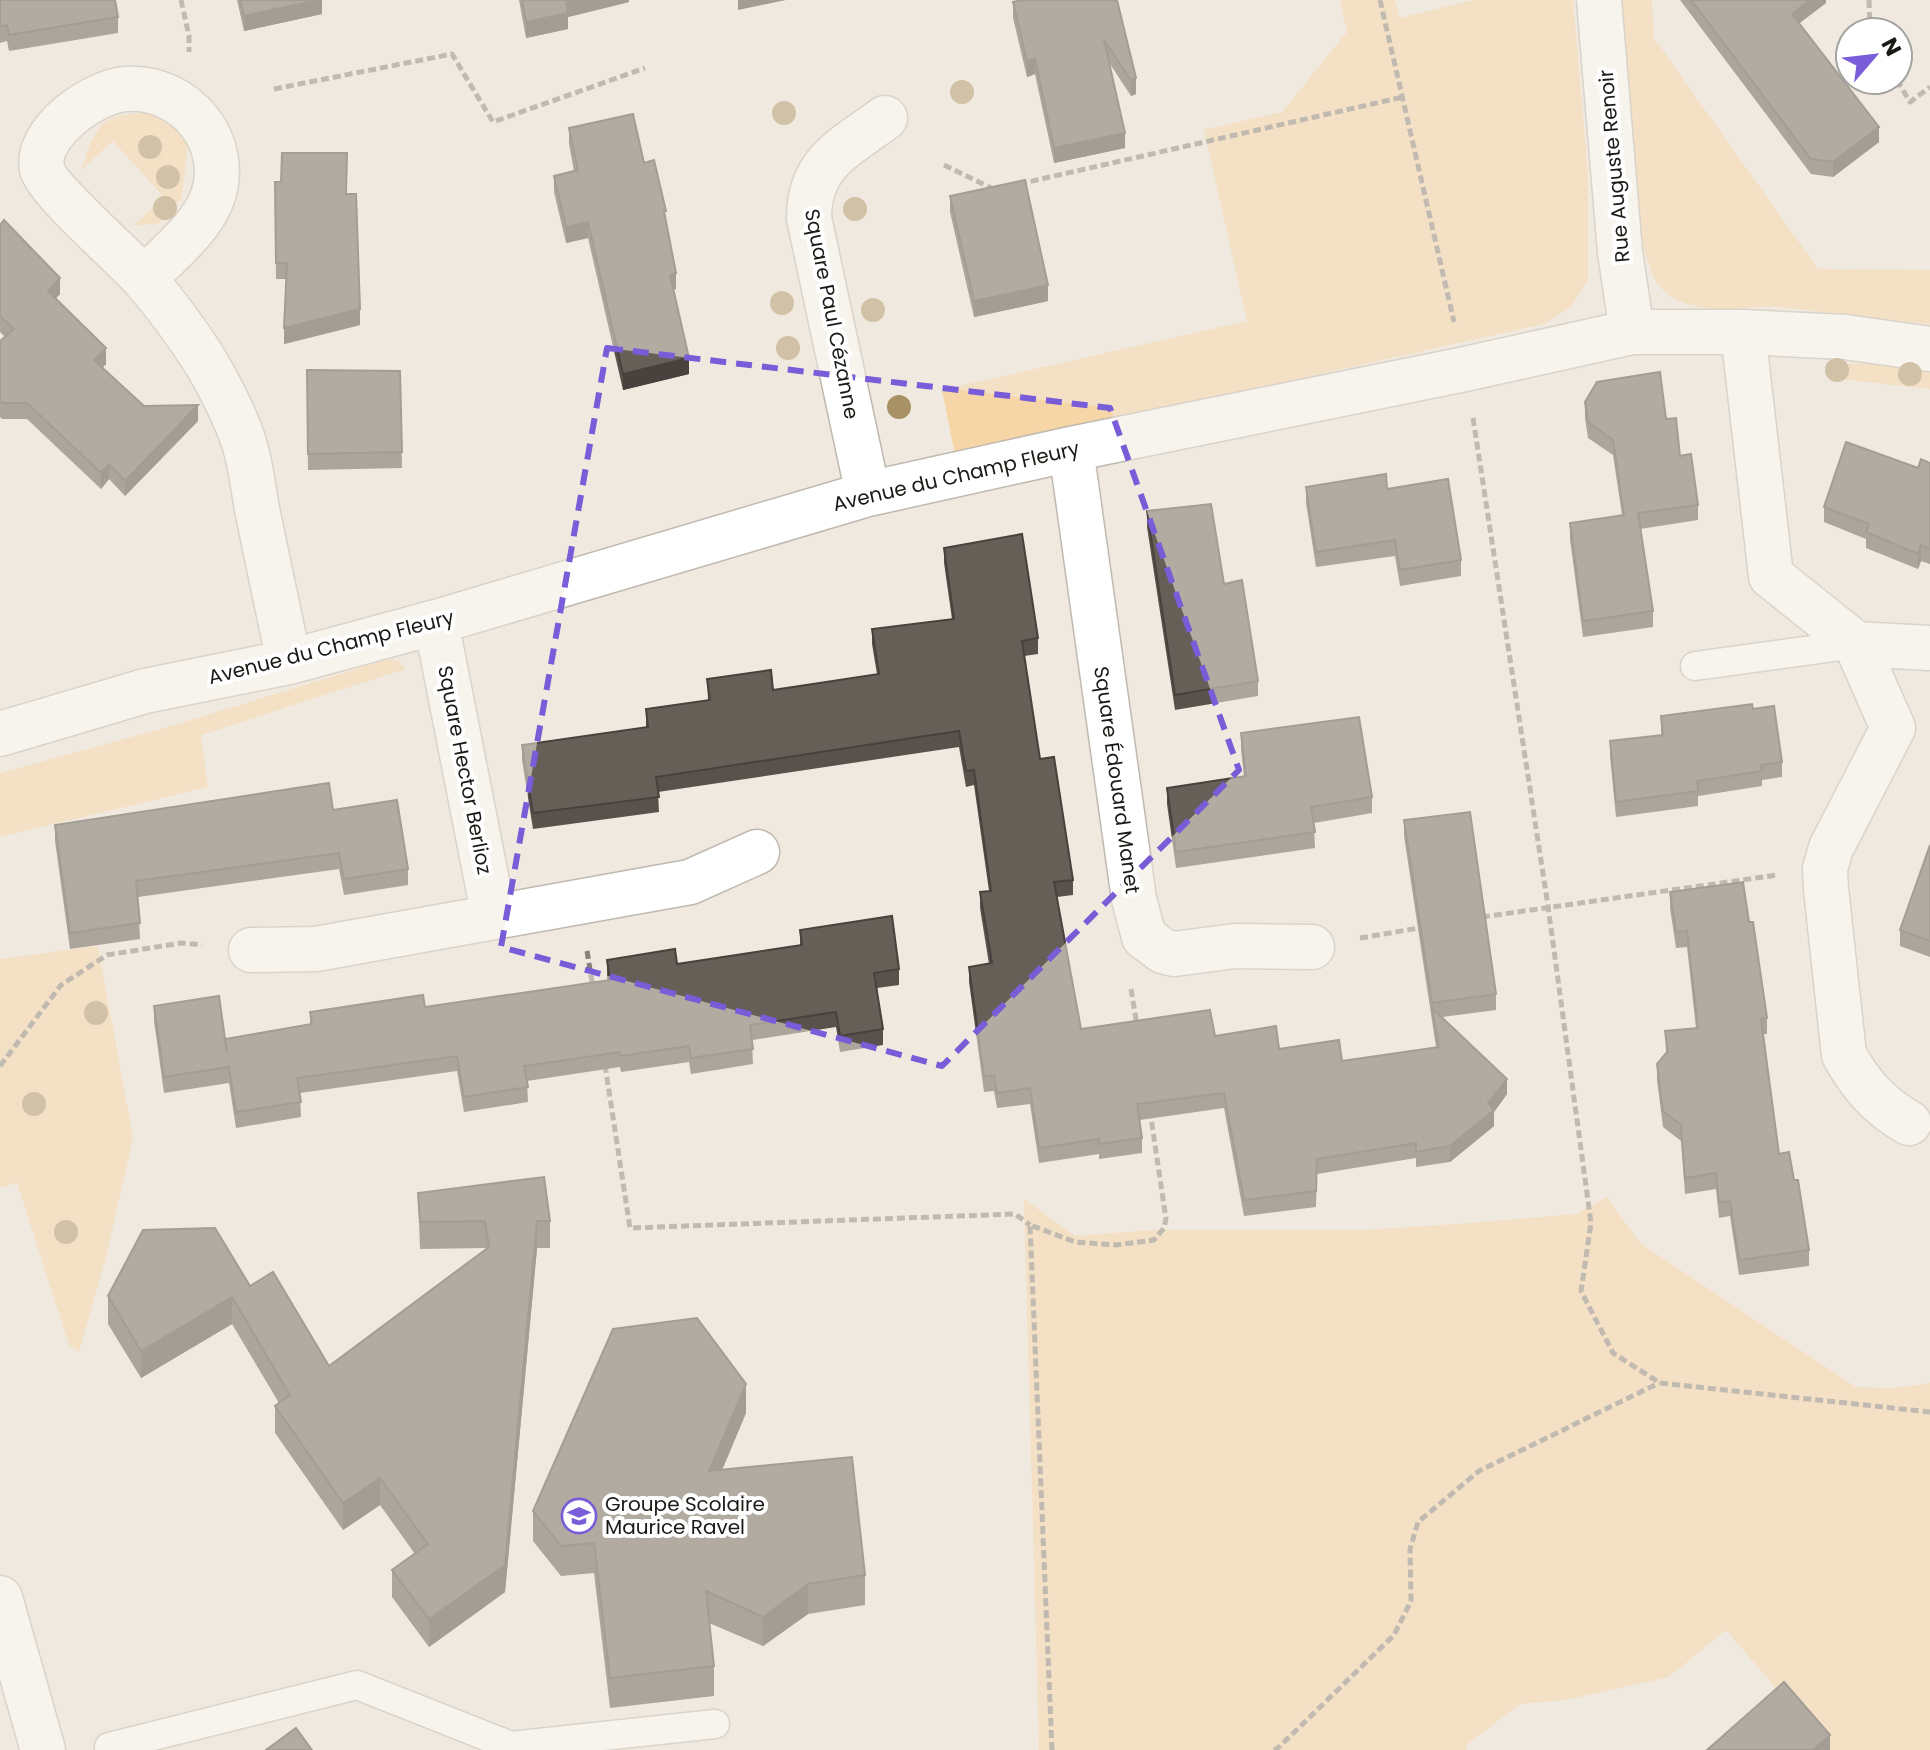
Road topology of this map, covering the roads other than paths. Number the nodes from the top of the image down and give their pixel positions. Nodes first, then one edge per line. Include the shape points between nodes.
1 (1599, 0) edge
2 (885, 118) dead end
3 (144, 279) dead end
4 (1632, 332) junction
5 (1743, 332) junction
6 (1930, 349) edge
7 (1071, 449) junction
8 (868, 494) junction
9 (436, 622) junction
10 (1856, 644) junction
11 (1930, 648) edge
12 (289, 662) junction
13 (1695, 666) dead end
14 (0, 734) edge
15 (757, 852) dead end
16 (494, 917) junction
17 (1312, 947) dead end
18 (251, 950) road end
19 (1909, 1123) dead end
20 (0, 1598) edge
21 (715, 1724) dead end
22 (109, 1747) dead end
23 (43, 1750) edge

1 - 4 street, Rue Auguste Renoir via 1620,252
2 - 8 street, Square Paul Cézanne via 822,168 809,200
3 - 12 street via 205,362 243,440
4 - 5 street, Avenue du Champ Fleury
4 - 7 street, Avenue du Champ Fleury
5 - 6 street, Avenue du Champ Fleury via 1845,337
5 - 10 street via 1771,576
7 - 8 street, Avenue du Champ Fleury
7 - 17 street, Square Édouard Manet via 1134,899 1144,937 1174,954 1235,946
8 - 9 street, Avenue du Champ Fleury
9 - 12 street, Avenue du Champ Fleury
9 - 16 street, Square Hector Berlioz
10 - 11 street
10 - 13 lane
10 - 19 street via 1893,728 1825,869 1844,1055 1874,1099
12 - 14 street, Avenue du Champ Fleury via 145,691
15 - 16 street via 690,882
16 - 18 street via 316,949
20 - 23 street
21 - 22 lane via 511,1746 357,1685

